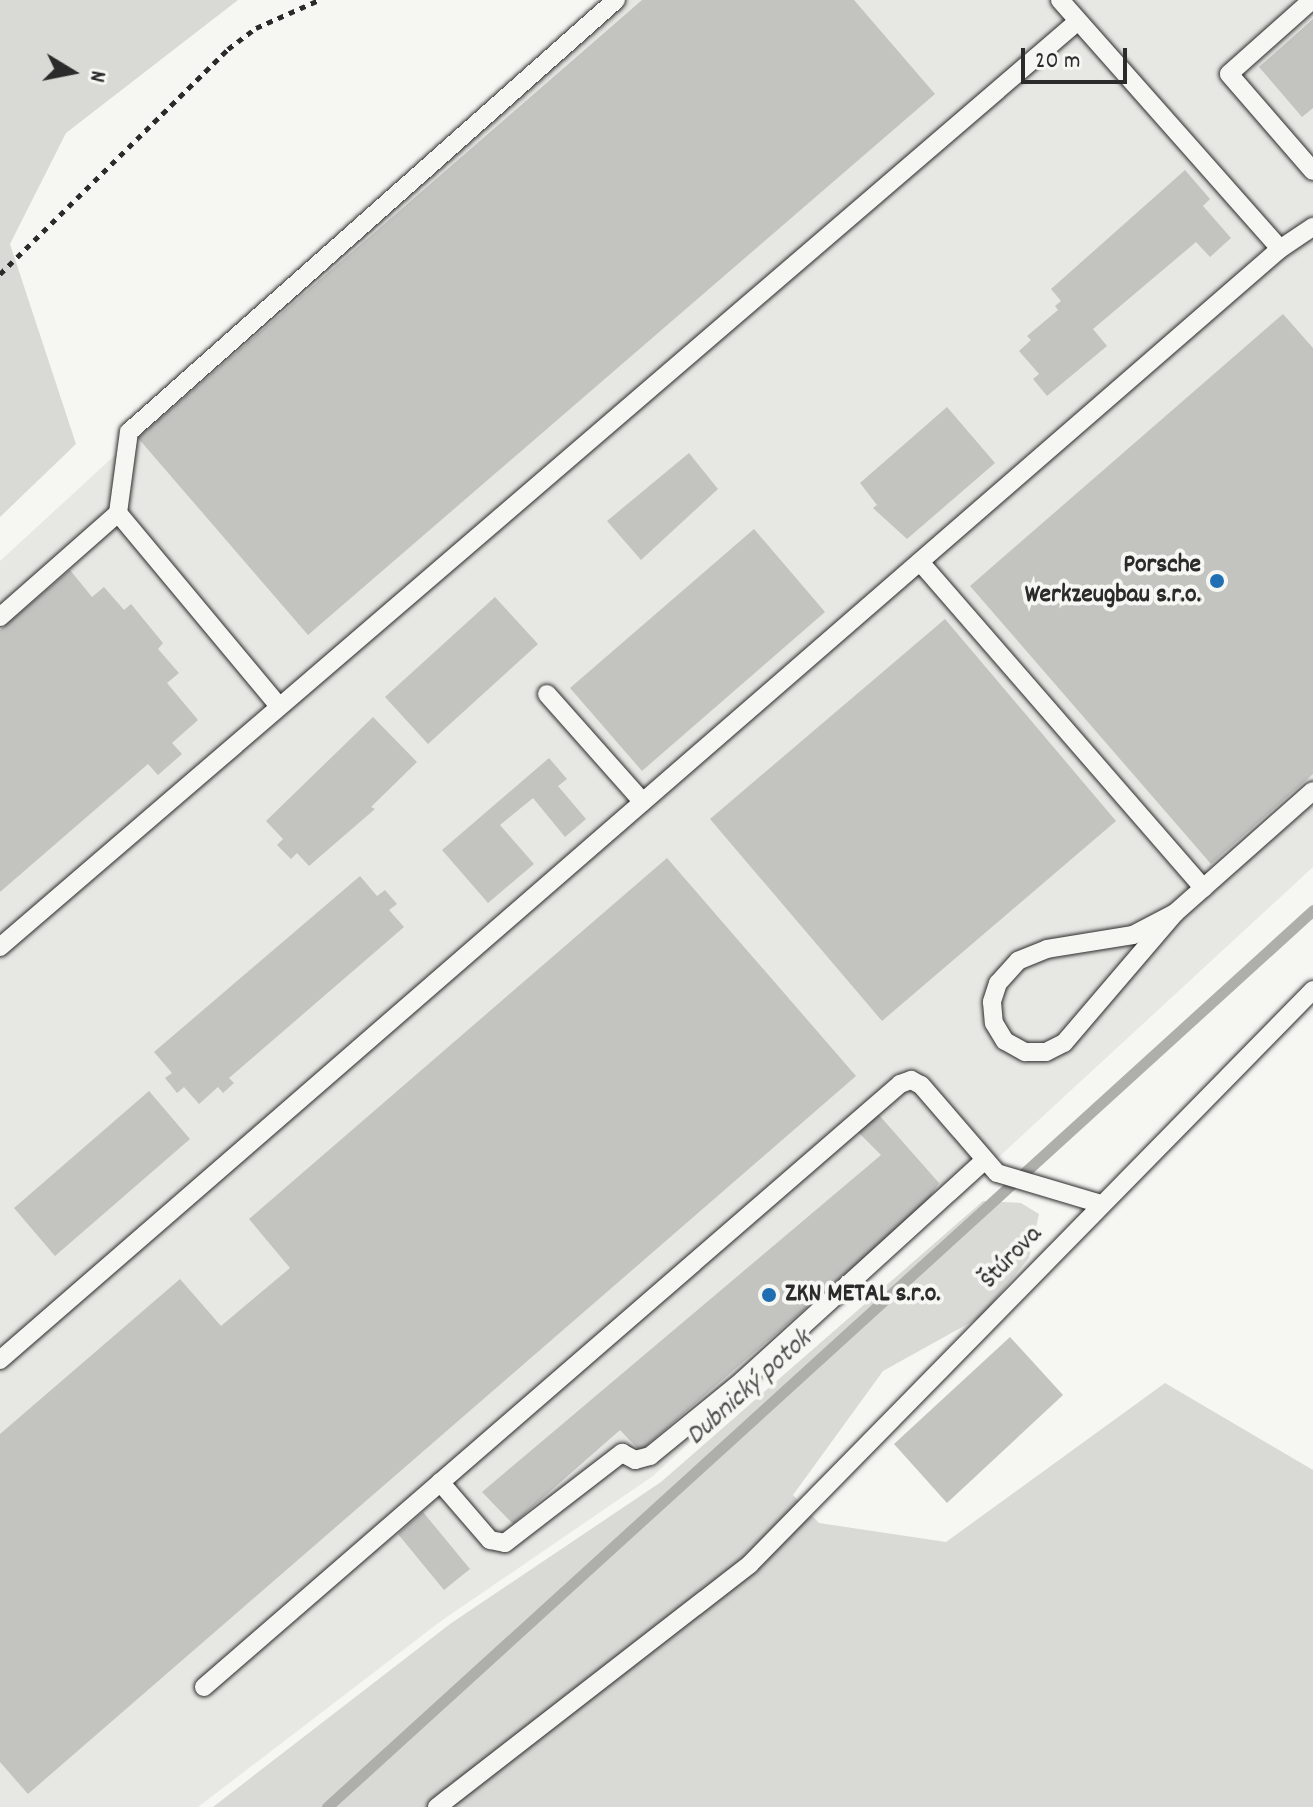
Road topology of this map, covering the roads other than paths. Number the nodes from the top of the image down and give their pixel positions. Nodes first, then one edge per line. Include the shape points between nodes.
1 (616, 0) edge
2 (1060, 0) edge
3 (1312, 0) edge
4 (1077, 22) junction
5 (1313, 171) edge
6 (1313, 227) edge
7 (1280, 249) junction
8 (118, 513) junction
9 (920, 562) junction
10 (0, 617) edge
11 (547, 694) dead end
12 (277, 704) junction
13 (1313, 791) edge
14 (643, 802) junction
15 (1203, 888) junction
16 (1175, 913) junction
17 (0, 947) edge
18 (1313, 990) edge
19 (991, 1166) junction
20 (1101, 1204) junction
21 (0, 1360) edge
22 (440, 1482) junction
23 (204, 1687) dead end
24 (437, 1807) edge

1 - 8 lane via 129,432
2 - 4 lane
3 - 5 lane via 1229,74
4 - 7 lane
4 - 12 lane
6 - 7 lane
7 - 9 lane
8 - 10 lane
8 - 12 lane
9 - 14 lane
9 - 15 lane
11 - 14 lane
12 - 17 lane
13 - 15 lane
14 - 21 lane
15 - 16 lane
16 - 16 lane via 1064,1043 1046,1052 1025,1052 1005,1041 994,1023 992,1002 998,983 1018,961 1047,949 1133,935
18 - 20 lane, Štúrova
19 - 20 lane
19 - 22 lane via 650,1456 635,1460 622,1453 505,1543 490,1540
19 - 22 lane via 921,1085 911,1080 900,1084
20 - 24 lane, Štúrova via 750,1564
22 - 23 lane

